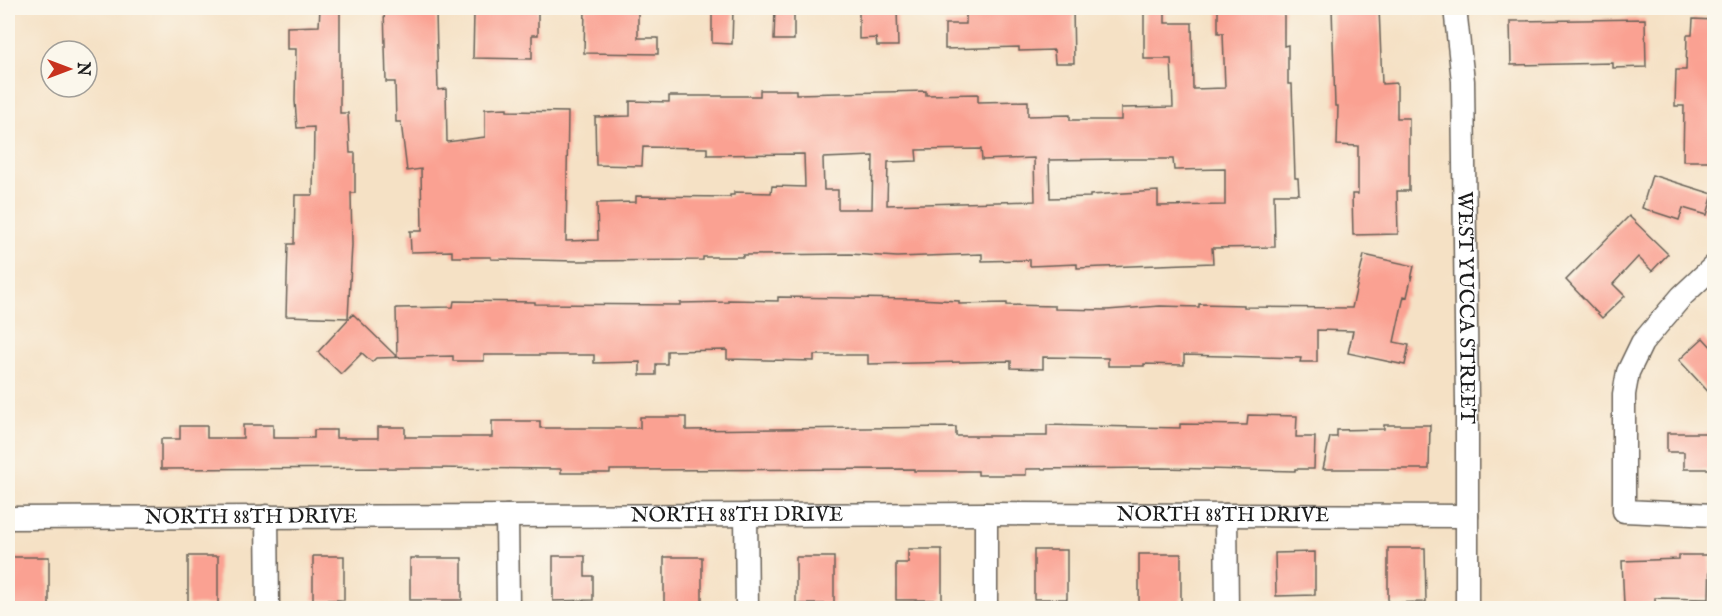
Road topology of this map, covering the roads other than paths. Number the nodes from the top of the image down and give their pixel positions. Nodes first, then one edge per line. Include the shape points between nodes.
1 (1455, 8) edge
2 (1714, 266) edge
3 (986, 514) junction
4 (746, 515) junction
5 (1226, 515) junction
6 (1714, 515) edge
7 (267, 516) junction
8 (507, 516) junction
9 (1467, 516) junction
10 (8, 518) edge
11 (268, 609) edge
12 (508, 609) edge
13 (747, 609) edge
14 (986, 609) edge
15 (1227, 609) edge
16 (1467, 609) edge

1 - 9 street, WEST YUCCA STREET via 1463,81
2 - 6 street via 1642,343 1628,372 1624,394 1623,511
3 - 4 street, NORTH 88TH DRIVE
3 - 5 street, NORTH 88TH DRIVE
3 - 14 street
4 - 8 street, NORTH 88TH DRIVE
4 - 13 street
5 - 9 street, NORTH 88TH DRIVE
5 - 15 street
7 - 8 street, NORTH 88TH DRIVE
7 - 10 street, NORTH 88TH DRIVE
7 - 11 street
8 - 12 street
9 - 16 street, WEST YUCCA STREET

